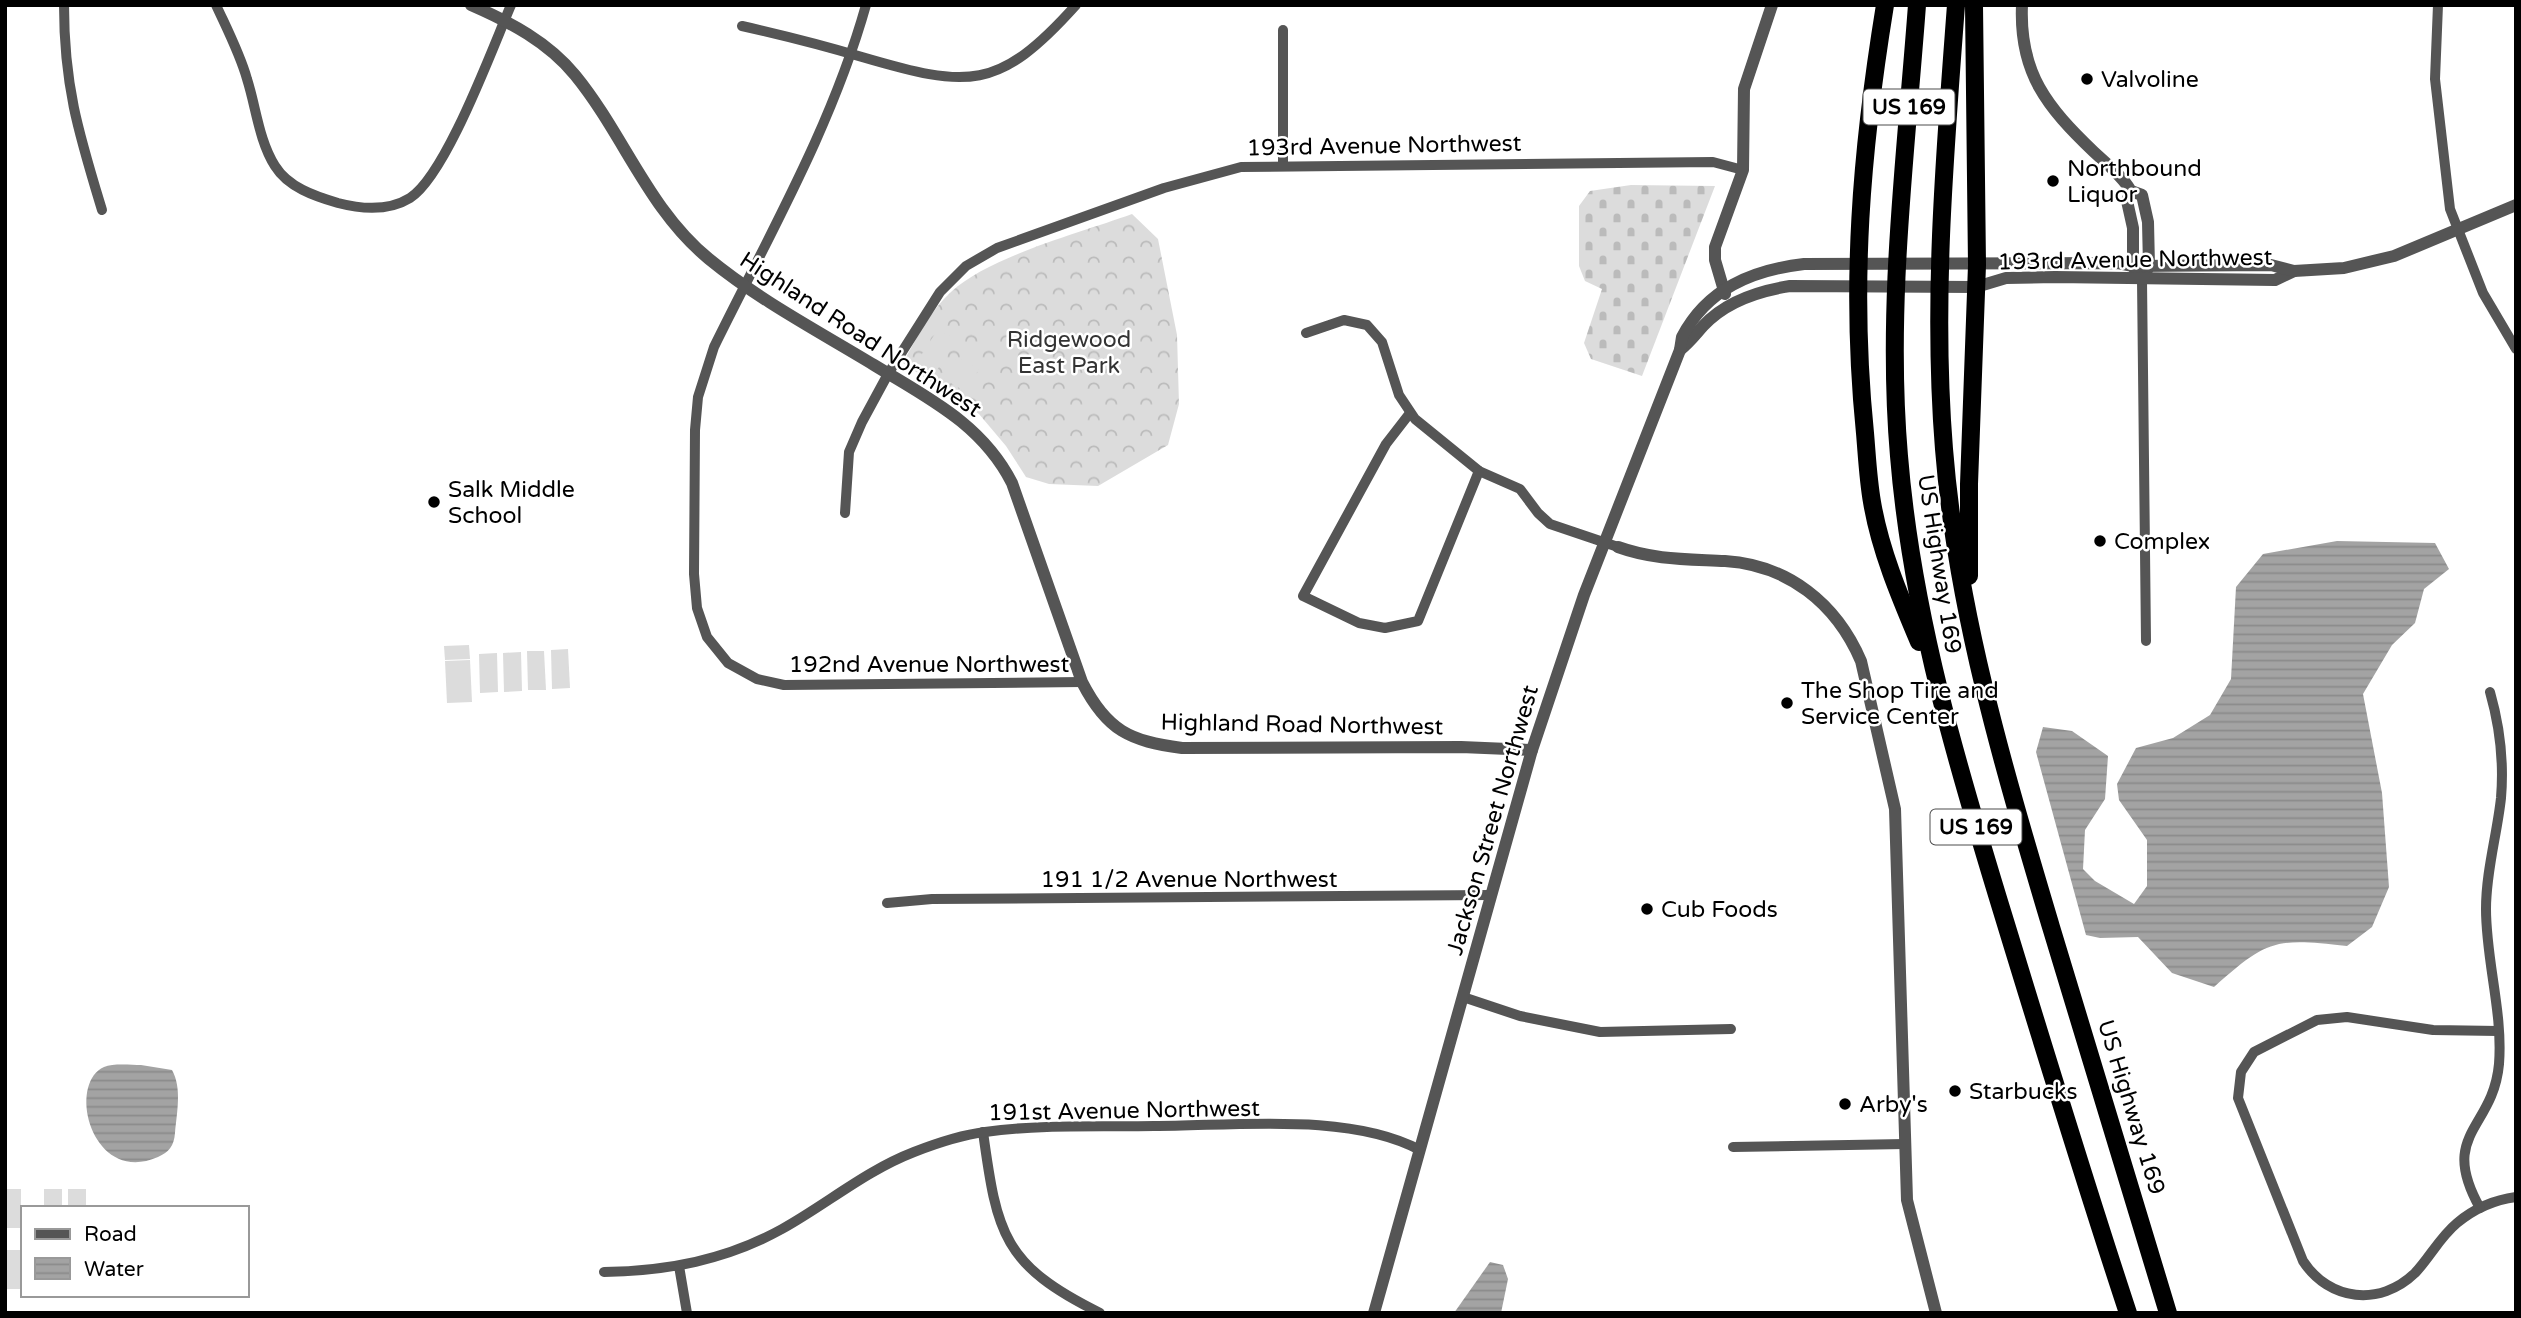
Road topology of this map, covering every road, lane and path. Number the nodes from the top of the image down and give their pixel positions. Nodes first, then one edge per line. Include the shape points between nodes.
1 (64, 5) edge
2 (216, 5) edge
3 (471, 5) edge
4 (511, 5) edge
5 (866, 5) edge
6 (1076, 5) edge
7 (1772, 5) edge
8 (1885, 5) edge
9 (1917, 5) edge
10 (1956, 5) edge
11 (1974, 5) edge
12 (2022, 5) edge
13 (2438, 5) edge
14 (505, 20) junction
15 (742, 26) dead end
16 (1283, 30) dead end
17 (852, 54) junction
18 (1283, 165) junction
19 (1743, 170) junction
20 (2131, 191) junction
21 (2516, 205) edge
22 (102, 210) dead end
23 (2456, 230) junction
24 (1856, 264) junction
25 (1893, 264) joint
26 (1977, 265) junction
27 (2133, 266) junction
28 (2149, 266) junction
29 (2294, 271) junction
30 (2142, 280) junction
31 (744, 286) junction
32 (1856, 286) junction
33 (1892, 287) joint
34 (1976, 287) junction
35 (1724, 289) junction
36 (1729, 305) junction
37 (1307, 333) dead end
38 (2516, 349) edge
39 (1680, 350) junction
40 (888, 374) junction
41 (1410, 413) junction
42 (1479, 471) junction
43 (845, 513) dead end
44 (1605, 542) junction
45 (1618, 547) joint
46 (2146, 641) dead end
47 (1979, 670) junction
48 (1934, 676) junction
49 (1082, 682) junction
50 (2490, 692) dead end
51 (1532, 750) junction
52 (1491, 895) junction
53 (887, 903) dead end
54 (1463, 998) junction
55 (1731, 1029) dead end
56 (2498, 1031) junction
57 (984, 1132) junction
58 (1905, 1144) junction
59 (1733, 1147) dead end
60 (1420, 1150) junction
61 (2516, 1197) edge
62 (2480, 1208) junction
63 (679, 1266) junction
64 (604, 1272) dead end
65 (687, 1313) edge
66 (1100, 1313) edge
67 (1374, 1313) edge
68 (1936, 1313) edge
69 (2128, 1313) edge
70 (2168, 1313) edge

1 - 22 street via 72,111
2 - 14 street via 241,62 277,169 309,193 371,207 410,198 430,178
3 - 14 street, Highland Road Northwest
4 - 14 street
5 - 17 street
6 - 17 street via 1024,54 974,78 923,75
7 - 19 street via 1744,89
8 - 24 highway via 1861,182
9 - 48 highway, US Highway 169 / US 169 via 1902,209 1896,405 1904,503
10 - 47 highway, US Highway 169 / US 169 via 1942,207 1944,447
11 - 26 highway
12 - 20 street via 2023,45 2039,88 2064,124
13 - 23 street via 2435,79 2446,188
14 - 31 street, Highland Road Northwest via 544,45 574,73 660,207 706,256
15 - 17 street
16 - 18 street
17 - 31 street via 825,124
18 - 19 street, 193rd Avenue Northwest via 1713,162
18 - 40 street, 193rd Avenue Northwest via 1241,167 1203,176 981,256 940,292
19 - 35 street via 1715,247
20 - 27 street via 2127,201
20 - 28 street via 2142,195 2146,210
21 - 23 street, 193rd Avenue Northwest
23 - 29 street, 193rd Avenue Northwest via 2378,262
23 - 38 street via 2483,293
24 - 25 street, Jackson Street Northwest
24 - 32 highway
24 - 35 street, Jackson Street Northwest via 1772,268
25 - 26 street, 193rd Avenue Northwest
26 - 27 street, 193rd Avenue Northwest
26 - 34 highway
27 - 28 street, 193rd Avenue Northwest
27 - 30 street
28 - 29 street, 193rd Avenue Northwest via 2271,265
28 - 30 street
29 - 30 street, 193rd Avenue Northwest via 2275,280
30 - 34 street, 193rd Avenue Northwest via 2006,278
30 - 46 street
31 - 40 street, Highland Road Northwest
31 - 49 street, 192nd Avenue Northwest via 702,382 695,430 697,608 716,650 737,669 770,683 801,686
32 - 33 street, Jackson Street Northwest
32 - 36 street, Jackson Street Northwest via 1776,288
32 - 48 highway via 1872,501 1893,577
33 - 34 street, 193rd Avenue Northwest
34 - 47 highway via 1969,572
35 - 36 street
35 - 39 street, Jackson Street Northwest via 1692,319
36 - 39 street, Jackson Street Northwest
37 - 41 street via 1344,320 1367,325 1382,342 1399,395
39 - 44 street, Jackson Street Northwest
40 - 43 street, 193rd Avenue Northwest via 849,452
40 - 49 street, Highland Road Northwest via 961,418 1003,464
41 - 42 street
41 - 42 street via 1386,444 1303,596 1359,623 1385,628 1418,621
42 - 44 street via 1511,483 1550,524
44 - 45 street
44 - 51 street, Jackson Street Northwest
45 - 58 street via 1648,557 1743,563 1780,574 1828,607 1852,641 1871,696 1895,809
47 - 70 highway, US Highway 169 / US 169 via 2004,768
48 - 69 highway, US Highway 169 / US 169 via 1964,787
49 - 51 street, Highland Road Northwest via 1094,705 1117,729 1164,746
50 - 56 street via 2502,768 2486,909
51 - 52 street, Jackson Street Northwest
52 - 53 street, 191 1/2 Avenue Northwest
52 - 54 street, Jackson Street Northwest
54 - 55 street via 1520,1016 1600,1032
54 - 60 street, Jackson Street Northwest
56 - 62 street via 2496,1079 2463,1159 2466,1180
56 - 62 street via 2433,1030 2347,1017 2317,1020 2254,1052 2238,1084 2242,1112 2290,1233 2310,1272 2327,1287 2361,1296 2390,1290 2416,1272 2454,1225
57 - 60 street, 191st Avenue Northwest via 1040,1127 1324,1126 1385,1136
57 - 63 street, 191st Avenue Northwest via 912,1153 762,1239
57 - 66 street via 994,1202 1012,1246 1046,1284
58 - 59 street
58 - 68 street via 1909,1216
60 - 67 street, Jackson Street Northwest
61 - 62 street
63 - 64 street, 191st Avenue Northwest
63 - 65 street

